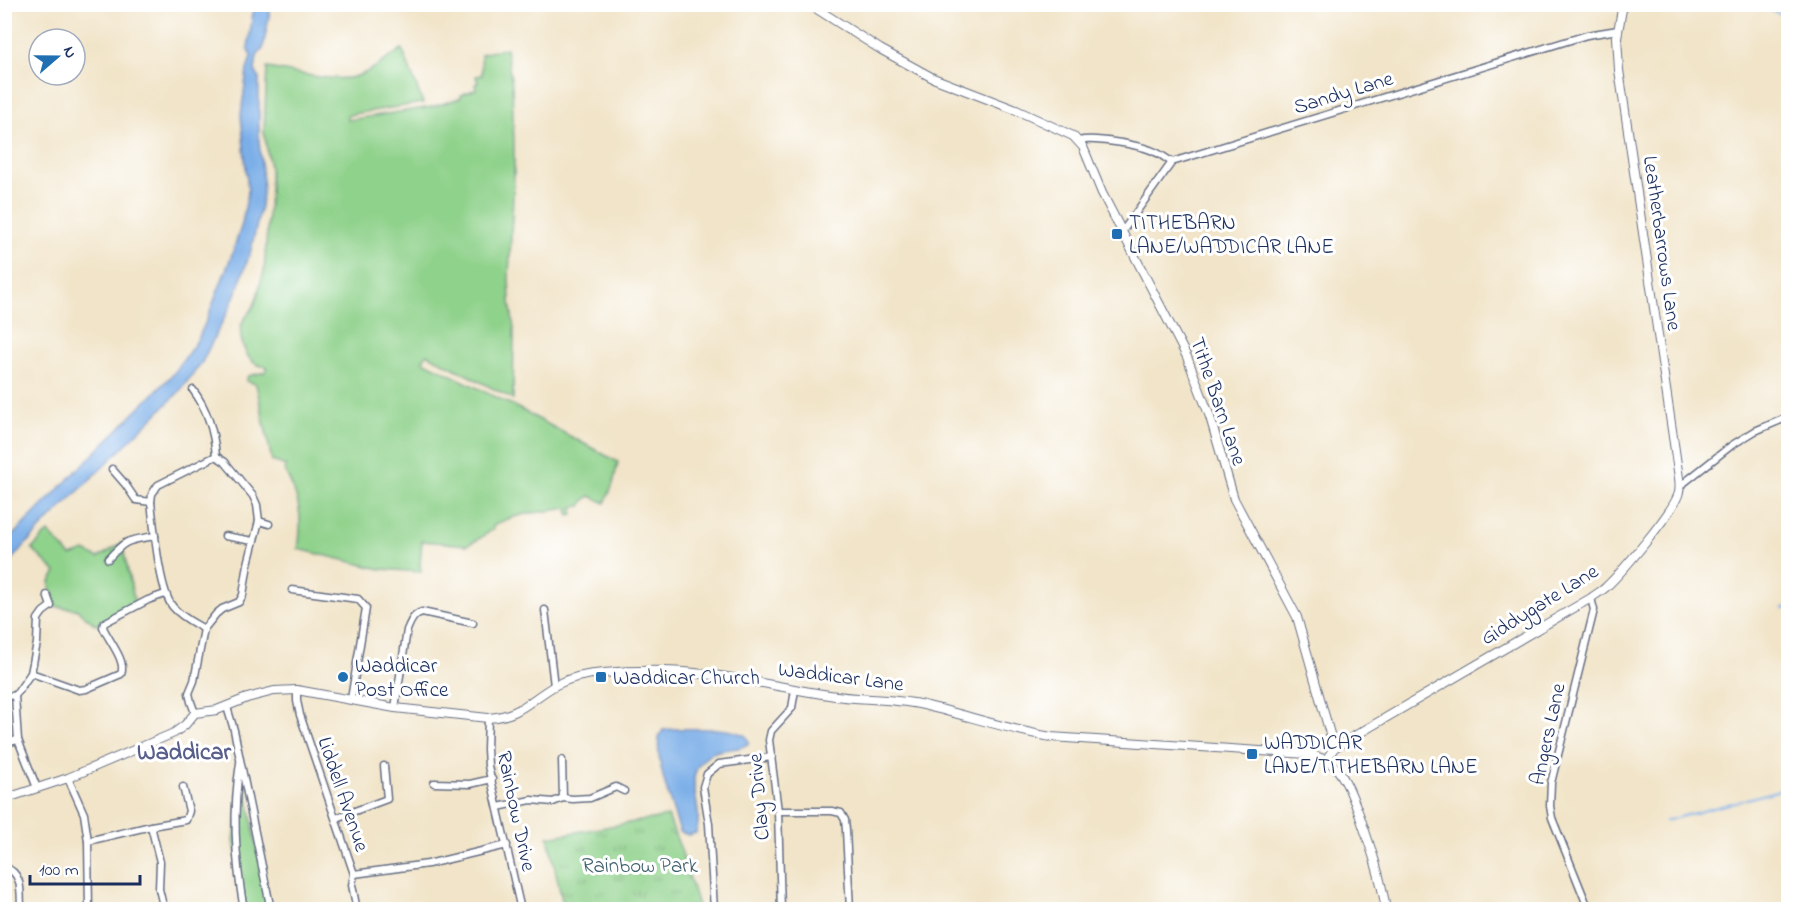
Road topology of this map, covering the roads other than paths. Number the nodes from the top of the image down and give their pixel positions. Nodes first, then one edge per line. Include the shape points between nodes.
1 (808, 4) edge
2 (1623, 4) edge
3 (1618, 30) junction
4 (1079, 141) junction
5 (1172, 162) junction
6 (1122, 232) junction
7 (193, 390) dead end
8 (1788, 417) edge
9 (216, 456) junction
10 (112, 469) dead end
11 (1680, 486) junction
12 (151, 502) junction
13 (259, 521) junction
14 (269, 524) dead end
15 (155, 536) junction
16 (225, 536) dead end
17 (253, 541) junction
18 (108, 559) dead end
19 (292, 590) dead end
20 (165, 594) junction
21 (47, 595) dead end
22 (1591, 598) junction
23 (545, 610) dead end
24 (473, 623) dead end
25 (204, 629) junction
26 (31, 673) junction
27 (554, 686) junction
28 (297, 690) junction
29 (795, 690) junction
30 (4, 695) edge
31 (15, 696) junction
32 (351, 699) junction
33 (227, 707) junction
34 (395, 708) junction
35 (195, 713) junction
36 (488, 718) junction
37 (18, 740) junction
38 (4, 743) edge
39 (1334, 748) junction
40 (771, 757) junction
41 (240, 759) junction
42 (562, 760) dead end
43 (1326, 760) junction
44 (384, 766) dead end
45 (68, 778) junction
46 (492, 779) junction
47 (434, 783) dead end
48 (183, 787) dead end
49 (37, 788) junction
50 (624, 791) dead end
51 (563, 798) junction
52 (4, 799) edge
53 (498, 807) junction
54 (778, 811) junction
55 (336, 818) junction
56 (151, 826) junction
57 (88, 841) junction
58 (507, 844) junction
59 (4, 867) edge
60 (354, 874) junction
61 (21, 909) edge
62 (89, 909) edge
63 (164, 909) edge
64 (244, 909) edge
65 (271, 909) edge
66 (357, 909) edge
67 (519, 909) edge
68 (714, 909) edge
69 (781, 909) edge
70 (850, 909) edge
71 (1386, 909) edge
72 (1589, 909) edge

1 - 4 street via 933,78 1016,110
2 - 3 street, Leatherbarrows Lane
3 - 5 street, Sandy Lane via 1587,35
3 - 11 street, Leatherbarrows Lane via 1619,70
4 - 5 street via 1092,139 1143,147
4 - 6 street, Tithe Barn Lane
5 - 6 street
6 - 39 street, Tithe Barn Lane via 1187,357 1234,499 1297,617
7 - 9 street via 204,405
8 - 11 street, Giddygate Lane via 1732,445
9 - 12 street via 158,486
9 - 13 street via 253,496
10 - 12 street via 136,500
11 - 22 street, Giddygate Lane via 1676,500 1634,557
12 - 15 street
13 - 14 street
13 - 17 street
15 - 18 street via 122,543
15 - 20 street
16 - 17 street
17 - 25 street via 243,595 239,602 216,614
19 - 32 street via 358,599 366,608
20 - 25 street via 173,608
20 - 26 street via 104,623 108,640 123,663 121,674 79,690
21 - 26 street via 55,607 38,619
22 - 39 street, Giddygate Lane
22 - 72 street, Angers Lane via 1594,610 1551,783 1550,806
23 - 27 street
24 - 34 street via 417,614 408,630
25 - 35 street via 189,693
26 - 31 street
27 - 29 street, Waddicar Lane via 592,674 663,671
27 - 36 street, Waddicar Lane via 519,711
28 - 32 street, Waddicar Lane
28 - 33 street, Waddicar Lane via 260,694
28 - 55 street, Liddell Avenue via 300,715
29 - 40 street, Clay Drive via 792,708 771,731
29 - 43 street, Waddicar Lane via 918,704 1051,737 1307,754
30 - 31 street
31 - 37 street
32 - 34 street, Waddicar Lane
33 - 35 street, Waddicar Lane
33 - 41 street
34 - 36 street, Waddicar Lane
35 - 45 street via 174,732
36 - 46 street, Rainbow Drive via 487,749
37 - 38 street
37 - 49 street
39 - 43 street
40 - 54 street, Clay Drive
40 - 68 street via 719,764 707,774 703,787
41 - 64 street via 234,841
41 - 65 street
42 - 51 street
43 - 71 street via 1340,774 1351,795 1374,859
44 - 55 street via 387,799
45 - 49 street
45 - 57 street via 84,814
46 - 47 street via 470,784
46 - 53 street, Rainbow Drive
48 - 56 street via 189,811 186,820
49 - 52 street
50 - 51 street via 616,787 590,798
51 - 53 street
53 - 58 street, Rainbow Drive
54 - 69 street, Clay Drive
54 - 70 street via 841,813 846,830
55 - 60 street, Liddell Avenue
56 - 57 street
56 - 63 street via 160,862 159,889
57 - 62 street
58 - 60 street via 428,864
58 - 67 street, Rainbow Drive
59 - 61 street via 17,875
60 - 66 street, Liddell Avenue

